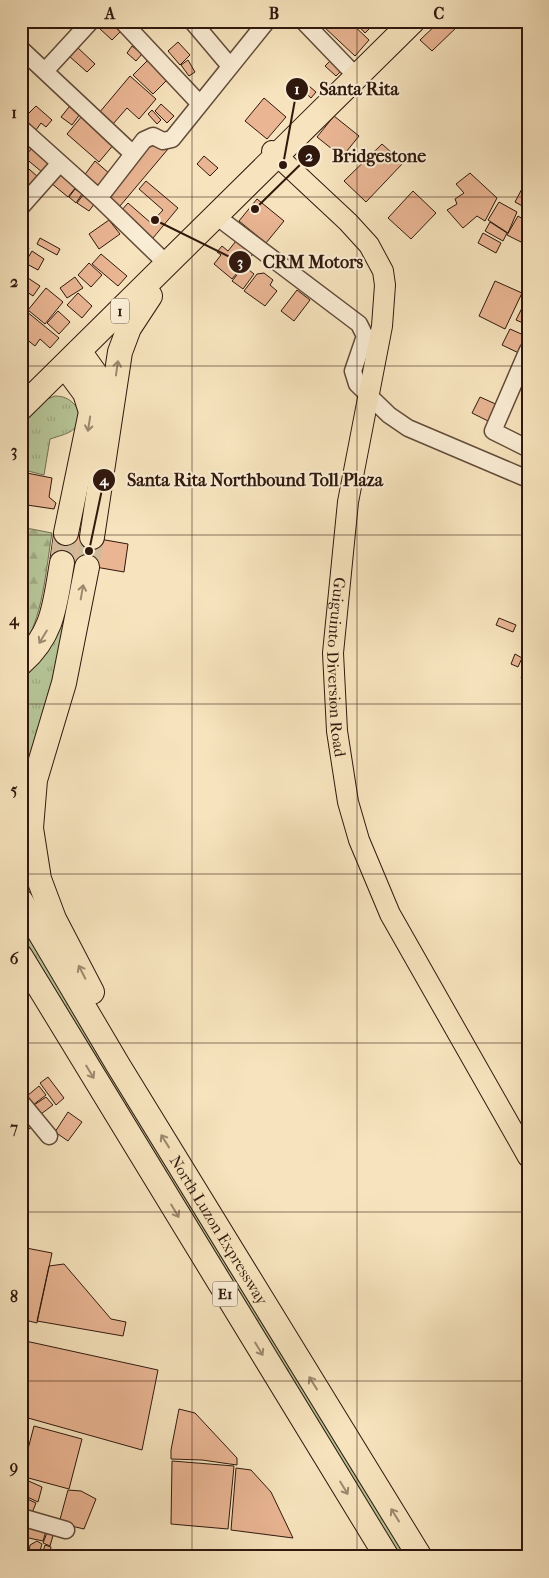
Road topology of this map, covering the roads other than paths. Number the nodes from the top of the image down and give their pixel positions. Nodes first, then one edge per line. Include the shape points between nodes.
1 (91, 21) edge
2 (122, 21) edge
3 (192, 21) edge
4 (267, 21) edge
5 (303, 21) edge
6 (413, 21) edge
7 (21, 49) edge
8 (230, 66) junction
9 (45, 71) junction
10 (356, 76) junction
11 (200, 104) junction
12 (21, 128) edge
13 (272, 151) dead end
14 (133, 154) junction
15 (60, 163) junction
16 (99, 198) junction
17 (21, 207) edge
18 (216, 216) junction
19 (164, 268) junction
20 (528, 350) edge
21 (72, 359) junction
22 (370, 396) junction
23 (21, 408) edge
24 (109, 416) junction
25 (526, 446) edge
26 (521, 476) edge
27 (66, 534) tunnel mouth
28 (92, 537) tunnel mouth
29 (62, 563) tunnel mouth
30 (87, 567) tunnel mouth
31 (21, 663) edge
32 (21, 901) edge
33 (21, 957) edge
34 (118, 1065) junction
35 (21, 1102) edge
36 (49, 1136) dead end
37 (528, 1157) edge
38 (21, 1517) edge
39 (66, 1530) dead end
40 (386, 1557) edge
41 (420, 1557) edge

1 - 9 street
2 - 11 street
3 - 8 street
4 - 8 street
5 - 10 street
6 - 10 highway, 1
7 - 9 street
8 - 11 street
9 - 14 street
10 - 18 highway, 1
11 - 14 street via 172,139 164,141 148,136
12 - 15 street
13 - 22 main road, Guiguinto Diversion Road via 359,233 383,271 386,298
14 - 16 street
15 - 16 street
15 - 17 street
16 - 19 street
18 - 19 highway, 1
18 - 22 street via 358,324 365,336 353,371 357,384
19 - 21 highway, 1
24 -> 19 highway via 125,336
20 - 25 street via 493,431
21 - 23 highway, 1
21 - 24 highway via 99,379
21 -> 27 highway via 91,412
22 - 26 street via 408,428
22 - 37 main road, Guiguinto Diversion Road via 348,502 333,653 336,715 348,802 359,840 390,914
24 - 28 highway
25 - 26 street
29 -> 31 highway via 48,630
34 -> 30 highway via 115,1036 54,919 39,879 31,828 35,780 64,683
32 - 34 highway, North Luzon Expressway / E1
33 -> 40 highway, North Luzon Expressway / E1
41 -> 34 highway, North Luzon Expressway / E1
35 - 36 street
38 - 39 street

